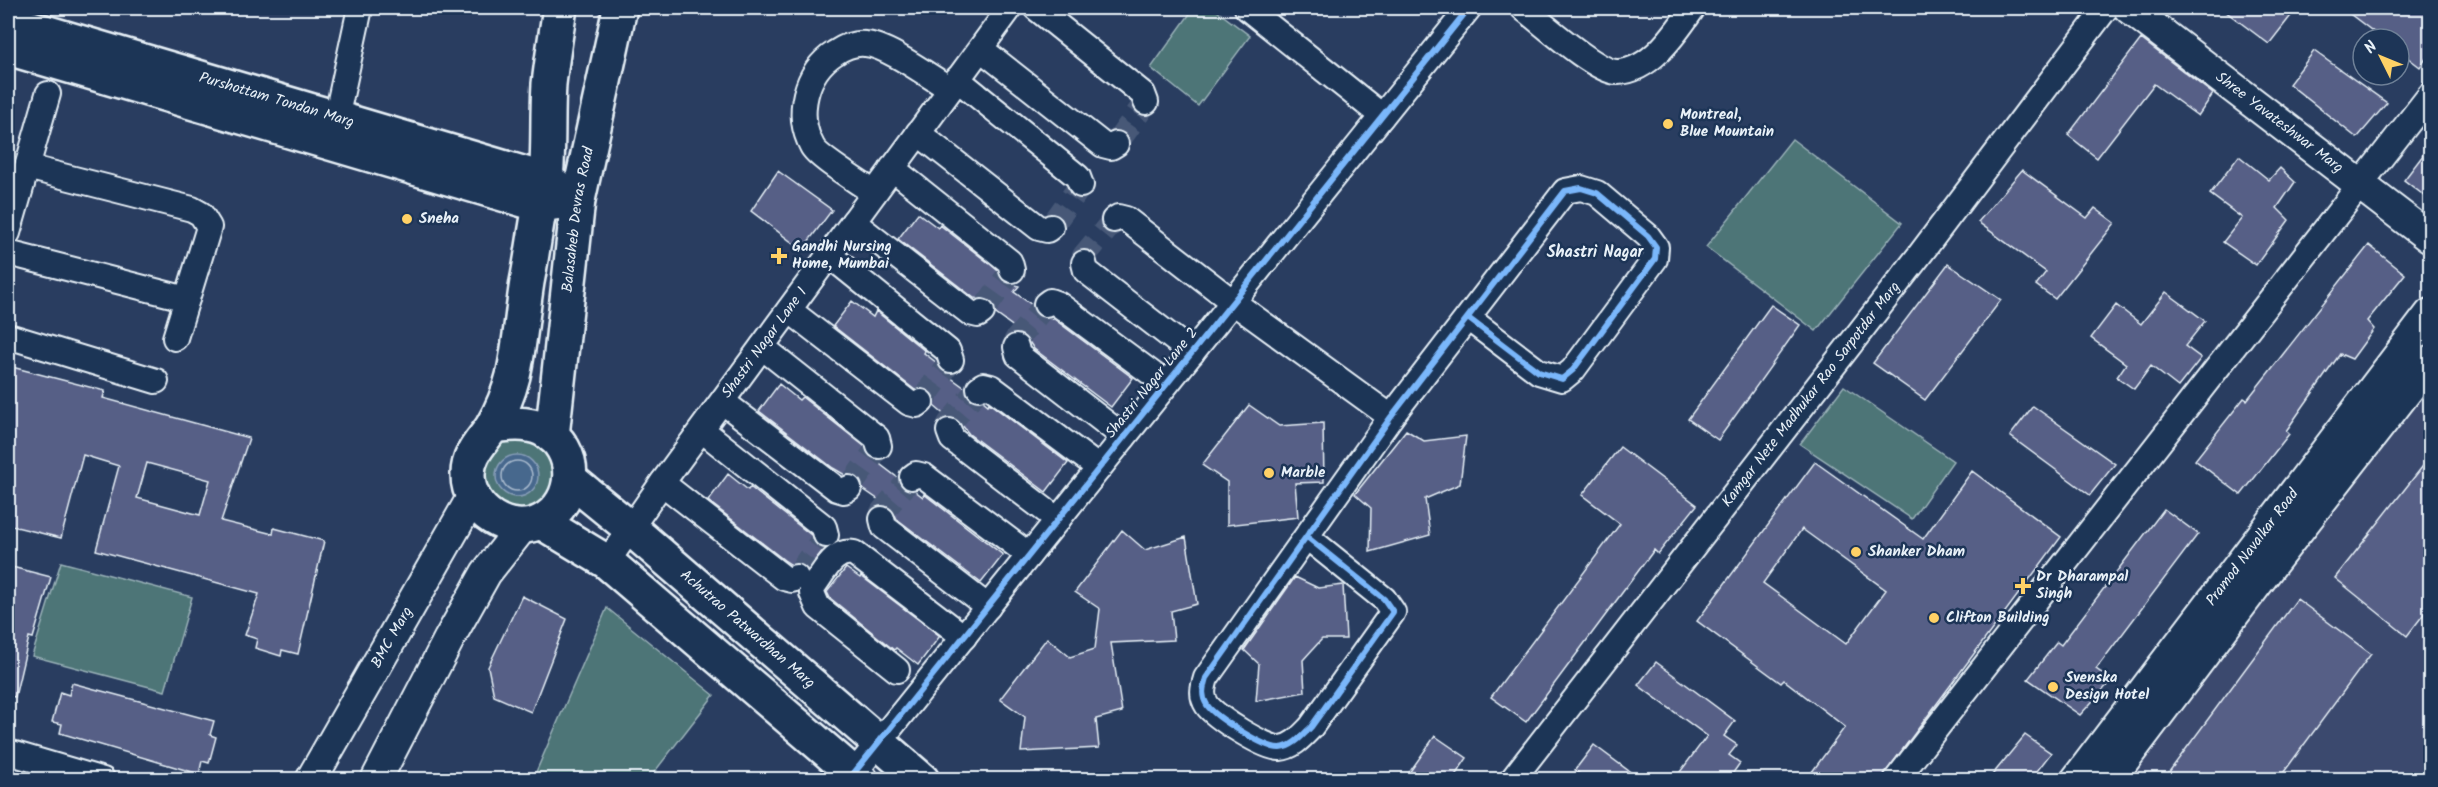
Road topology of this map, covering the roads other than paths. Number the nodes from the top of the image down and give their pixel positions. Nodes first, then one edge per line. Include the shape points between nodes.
1 (360, 8) edge
2 (560, 8) edge
3 (620, 8) edge
4 (1010, 8) edge
5 (1036, 8) edge
6 (1247, 8) edge
7 (1469, 8) edge
8 (1523, 8) edge
9 (1693, 8) edge
10 (2106, 8) edge
11 (2129, 8) edge
12 (8, 21) edge
13 (8, 48) edge
14 (981, 49) junction
15 (954, 84) junction
16 (48, 94) dead end
17 (2430, 94) edge
18 (1146, 102) dead end
19 (1382, 116) junction
20 (336, 119) junction
21 (918, 134) junction
22 (1116, 144) dead end
23 (436, 161) junction
24 (27, 167) junction
25 (892, 168) junction
26 (1081, 185) dead end
27 (2360, 186) junction
28 (543, 193) junction
29 (874, 193) junction
30 (578, 200) junction
31 (1114, 220) dead end
32 (853, 222) junction
33 (1051, 227) dead end
34 (8, 233) edge
35 (2430, 238) edge
36 (8, 253) edge
37 (829, 255) junction
38 (1084, 263) dead end
39 (1012, 270) dead end
40 (187, 299) junction
41 (1233, 302) junction
42 (1046, 304) dead end
43 (789, 310) junction
44 (982, 312) dead end
45 (2430, 314) edge
46 (1468, 318) junction
47 (8, 336) edge
48 (176, 338) dead end
49 (762, 347) junction
50 (1016, 347) dead end
51 (1192, 353) junction
52 (951, 360) dead end
53 (2430, 361) edge
54 (156, 381) dead end
55 (1166, 384) junction
56 (979, 388) dead end
57 (723, 402) junction
58 (921, 402) dead end
59 (1392, 417) junction
60 (493, 426) junction
61 (702, 430) junction
62 (949, 431) dead end
63 (552, 436) junction
64 (1124, 437) junction
65 (879, 446) dead end
66 (1099, 468) junction
67 (912, 477) dead end
68 (570, 480) junction
69 (662, 483) junction
70 (849, 488) dead end
71 (473, 496) junction
72 (882, 519) dead end
73 (1058, 520) junction
74 (532, 524) junction
75 (630, 528) junction
76 (826, 535) dead end
77 (1307, 537) junction
78 (1029, 555) junction
79 (2262, 557) junction
80 (607, 562) junction
81 (796, 578) dead end
82 (988, 607) junction
83 (964, 637) junction
84 (897, 670) dead end
85 (880, 742) junction
86 (8, 752) edge
87 (857, 776) edge
88 (103, 780) edge
89 (311, 780) edge
90 (376, 780) edge
91 (922, 780) edge
92 (1512, 780) edge
93 (1896, 780) edge
94 (2076, 780) edge
95 (2109, 780) edge

1 - 20 street
2 - 28 main road via 549,84
3 - 30 main road, Balasaheb Devras Road
4 - 14 street, Shastri Nagar Lane 1
5 - 18 street via 1143,93
6 - 19 street
7 - 19 street, Shastri Nagar Lane 2
8 - 9 street via 1593,63 1617,73 1644,64 1670,41
10 - 92 street, Kamgar Nete Madhukar Rao Sarpotdar Marg
11 - 27 street, Shree Yavateshwar Marg
12 - 20 main road, Purshottam Tondan Marg
13 - 23 main road, Purshottam Tondan Marg
14 - 15 street, Shastri Nagar Lane 1
14 - 22 street via 1103,145
15 - 21 street, Shastri Nagar Lane 1
15 - 26 street via 1078,177
15 - 29 street via 865,44 847,46 827,58 812,75 804,96 805,121 813,149
16 - 24 street
17 - 27 street
19 - 41 street, Shastri Nagar Lane 2
20 - 23 main road, Purshottam Tondan Marg
21 - 25 street, Shastri Nagar Lane 1
21 - 33 street via 1039,228
23 - 28 main road, Purshottam Tondan Marg
24 - 34 street
24 - 40 street via 201,214 209,227
25 - 29 street, Shastri Nagar Lane 1
25 - 39 street via 1010,262
27 - 35 street, Shree Yavateshwar Marg
27 - 93 street
28 - 30 main road
28 - 60 main road via 512,378
29 - 32 street, Shastri Nagar Lane 1
30 - 63 main road, Balasaheb Devras Road
31 - 41 street via 1126,219
32 - 37 street, Shastri Nagar Lane 1
32 - 44 street via 970,313
36 - 40 street
37 - 43 street, Shastri Nagar Lane 1
37 - 52 street via 948,351
38 - 51 street via 1086,271
40 - 48 street
41 - 51 street, Shastri Nagar Lane 2
41 - 59 street
42 - 55 street via 1058,304
43 - 49 street, Shastri Nagar Lane 1
43 - 58 street via 909,403
45 - 79 street, Pramod Navalkar Road
46 - 46 street via 1539,372 1562,379 1573,370 1655,259 1656,247 1598,193 1581,188 1565,191
46 - 59 street
47 - 54 street
49 - 57 street, Shastri Nagar Lane 1
49 - 65 street via 877,438
50 - 64 street via 1018,355
51 - 55 street, Shastri Nagar Lane 2
53 - 79 street, Pramod Navalkar Road
55 - 64 street, Shastri Nagar Lane 2
56 - 66 street via 991,387
57 - 61 street, Shastri Nagar Lane 1
57 - 70 street via 837,489
59 - 77 street
60 - 63 main road via 527,424
60 - 71 main road via 470,459 467,476
61 - 69 street, Shastri Nagar Lane 1
61 - 76 street via 824,527
62 - 73 street via 952,439
63 - 68 main road via 569,464
64 - 66 street, Shastri Nagar Lane 2
66 - 73 street, Shastri Nagar Lane 2
67 - 78 street via 924,476
68 - 74 main road via 566,496 555,512
68 - 75 main road, Achutrao Patwardhan Marg
69 - 75 street, Shastri Nagar Lane 1
69 - 81 street via 784,578
71 - 74 main road via 494,520 505,525
71 - 89 street, BMC Marg
72 - 82 street via 884,527
73 - 78 street, Shastri Nagar Lane 2
74 - 80 main road
74 - 90 street via 486,573
75 - 80 street, Shastri Nagar Lane 1
75 - 85 main road, Achutrao Patwardhan Marg
77 - 77 street via 1206,678 1202,694 1207,706 1217,714 1276,748 1286,747 1311,728 1393,612 1384,599
78 - 82 street, Shastri Nagar Lane 2
79 - 94 street, Pramod Navalkar Road
79 - 95 street, Pramod Navalkar Road
80 - 87 main road
82 - 83 street, Shastri Nagar Lane 2
83 - 84 street via 854,553 838,554 812,588 814,601
83 - 85 street, Shastri Nagar Lane 2
85 - 87 street, Shastri Nagar Lane 2
85 - 91 main road, Achutrao Patwardhan Marg
86 - 88 street

